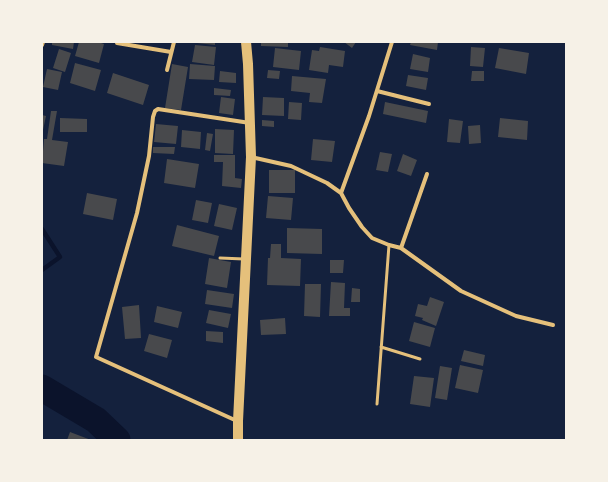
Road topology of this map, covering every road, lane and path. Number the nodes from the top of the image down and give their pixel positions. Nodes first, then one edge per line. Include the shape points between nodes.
1 (43, 42) edge
2 (174, 42) edge
3 (246, 42) edge
4 (392, 42) edge
5 (117, 43) dead end
6 (42, 45) edge
7 (171, 52) junction
8 (167, 70) dead end
9 (377, 91) junction
10 (429, 104) dead end
11 (251, 123) junction
12 (250, 157) junction
13 (427, 174) dead end
14 (341, 193) junction
15 (389, 245) junction
16 (401, 248) junction
17 (220, 258) dead end
18 (245, 260) junction
19 (553, 325) dead end
20 (381, 347) junction
21 (420, 359) dead end
22 (377, 404) dead end
23 (238, 421) junction
24 (238, 440) edge

1 - 6 street
2 - 7 street
3 - 11 main road
4 - 9 street
5 - 7 street
7 - 8 street
9 - 10 street
9 - 14 street
11 - 12 main road
11 - 23 street via 158,109 155,111 149,156 136,213 96,357
12 - 14 street via 291,166 327,183
12 - 18 main road
13 - 16 street
14 - 15 street via 372,238
15 - 16 street
15 - 20 lane
16 - 19 street via 461,291 516,316
17 - 18 lane
18 - 23 main road
20 - 21 lane
20 - 22 lane
23 - 24 main road

